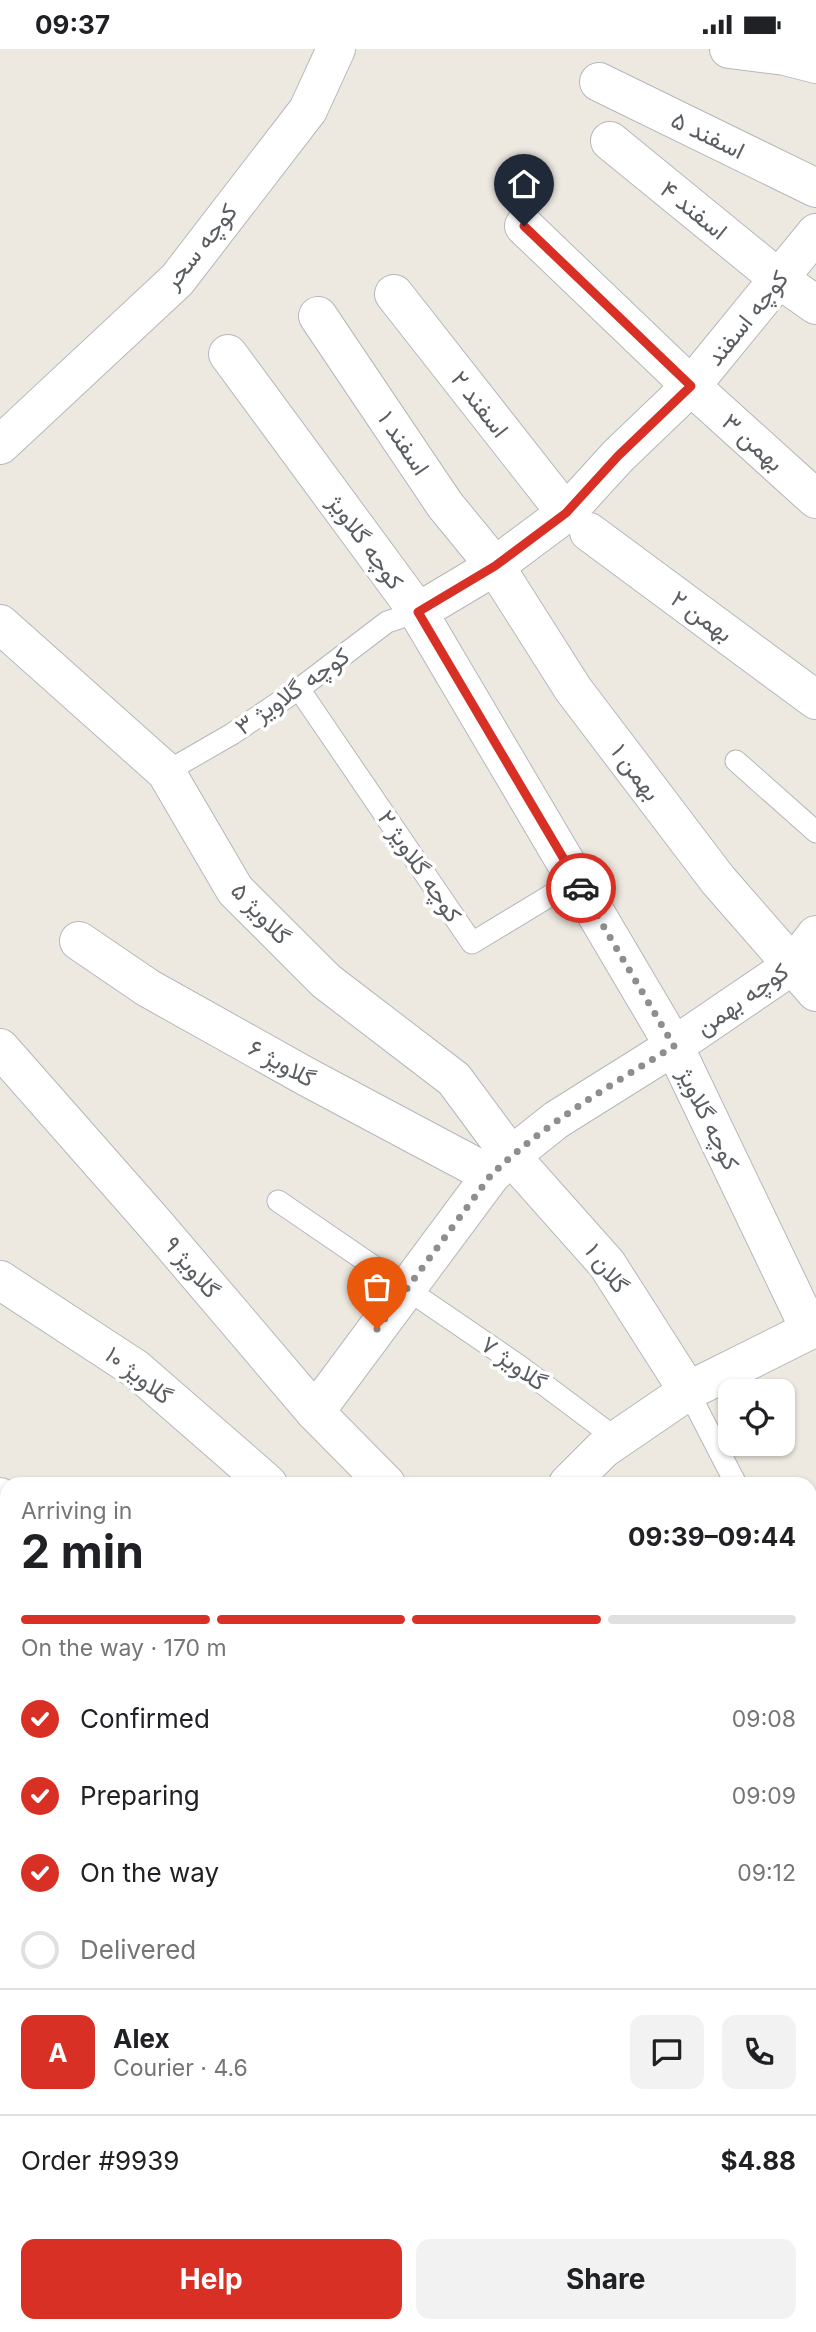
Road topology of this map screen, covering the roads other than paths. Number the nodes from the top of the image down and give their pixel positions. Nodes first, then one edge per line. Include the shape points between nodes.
1 (336, 49) edge
2 (729, 49) edge
3 (816, 64) edge
4 (599, 82) dead end
5 (610, 141) dead end
6 (816, 188) edge
7 (524, 226) dead end
8 (816, 233) edge
9 (779, 279) junction
10 (394, 294) dead end
11 (816, 305) edge
12 (318, 316) dead end
13 (228, 354) dead end
14 (691, 386) junction
15 (0, 445) edge
16 (816, 499) edge
17 (578, 522) junction
18 (495, 566) junction
19 (418, 612) junction
20 (0, 624) edge
21 (299, 689) junction
22 (816, 700) edge
23 (736, 761) dead end
24 (166, 772) junction
25 (816, 832) edge
26 (576, 880) junction
27 (816, 935) edge
28 (79, 941) dead end
29 (804, 979) edge
30 (674, 1046) junction
31 (0, 1048) edge
32 (501, 1166) junction
33 (278, 1201) dead end
34 (0, 1280) edge
35 (407, 1288) junction
36 (814, 1333) edge
37 (688, 1391) junction
38 (315, 1412) junction
39 (618, 1440) junction
40 (260, 1477) edge
41 (379, 1477) edge
42 (575, 1477) edge
43 (732, 1477) edge

1 - 15 street, کوچه سحر via 308,110 177,280
2 - 3 street
4 - 6 street, اسفند ۵
5 - 9 street, اسفند ۴
7 - 14 street, بهمن ۳
8 - 9 street, کوچه اسفند
9 - 11 street, اسفند ۴
9 - 14 street, کوچه اسفند
10 - 17 street, اسفند ۲
12 - 18 street, اسفند ۱ via 445,505
13 - 19 street, کوچه گلاویژ
14 - 16 street, بهمن ۳
14 - 17 street, کوچه اسفند via 618,456
17 - 18 street, کوچه اسفند
17 - 22 street, بهمن ۲
18 - 19 street, کوچه اسفند
18 - 29 street, بهمن ۱ via 573,689 718,880
19 - 21 lane, کوچه گلاویژ ۳ via 387,622
19 - 26 street, کوچه گلاویژ
20 - 24 street, گلاویژ ۵
21 - 24 lane, کوچه گلاویژ ۳
21 - 26 lane, کوچه گلاویژ ۲ via 472,943
23 - 25 lane
24 - 32 street, گلاویژ ۵ via 235,890 326,981 454,1079
26 - 30 street, کوچه گلاویژ
27 - 29 street, کوچه بهمن
28 - 32 street, گلاویژ ۶ via 148,988 307,1077
29 - 30 street, کوچه بهمن
30 - 32 street, کوچه بهمن via 556,1120
30 - 36 street, کوچه گلاویژ
31 - 38 street, گلاویژ ۹
32 - 35 street, کوچه بهمن
32 - 37 street, گلان ۱ via 607,1264
33 - 35 lane, گلاویژ ۷
34 - 40 street, گلاویژ ۱۰ via 136,1369
35 - 38 street, کوچه بهمن
35 - 39 lane, گلاویژ ۷
36 - 37 street
37 - 39 street
37 - 43 lane
38 - 41 street, گلاویژ ۹
39 - 42 street

